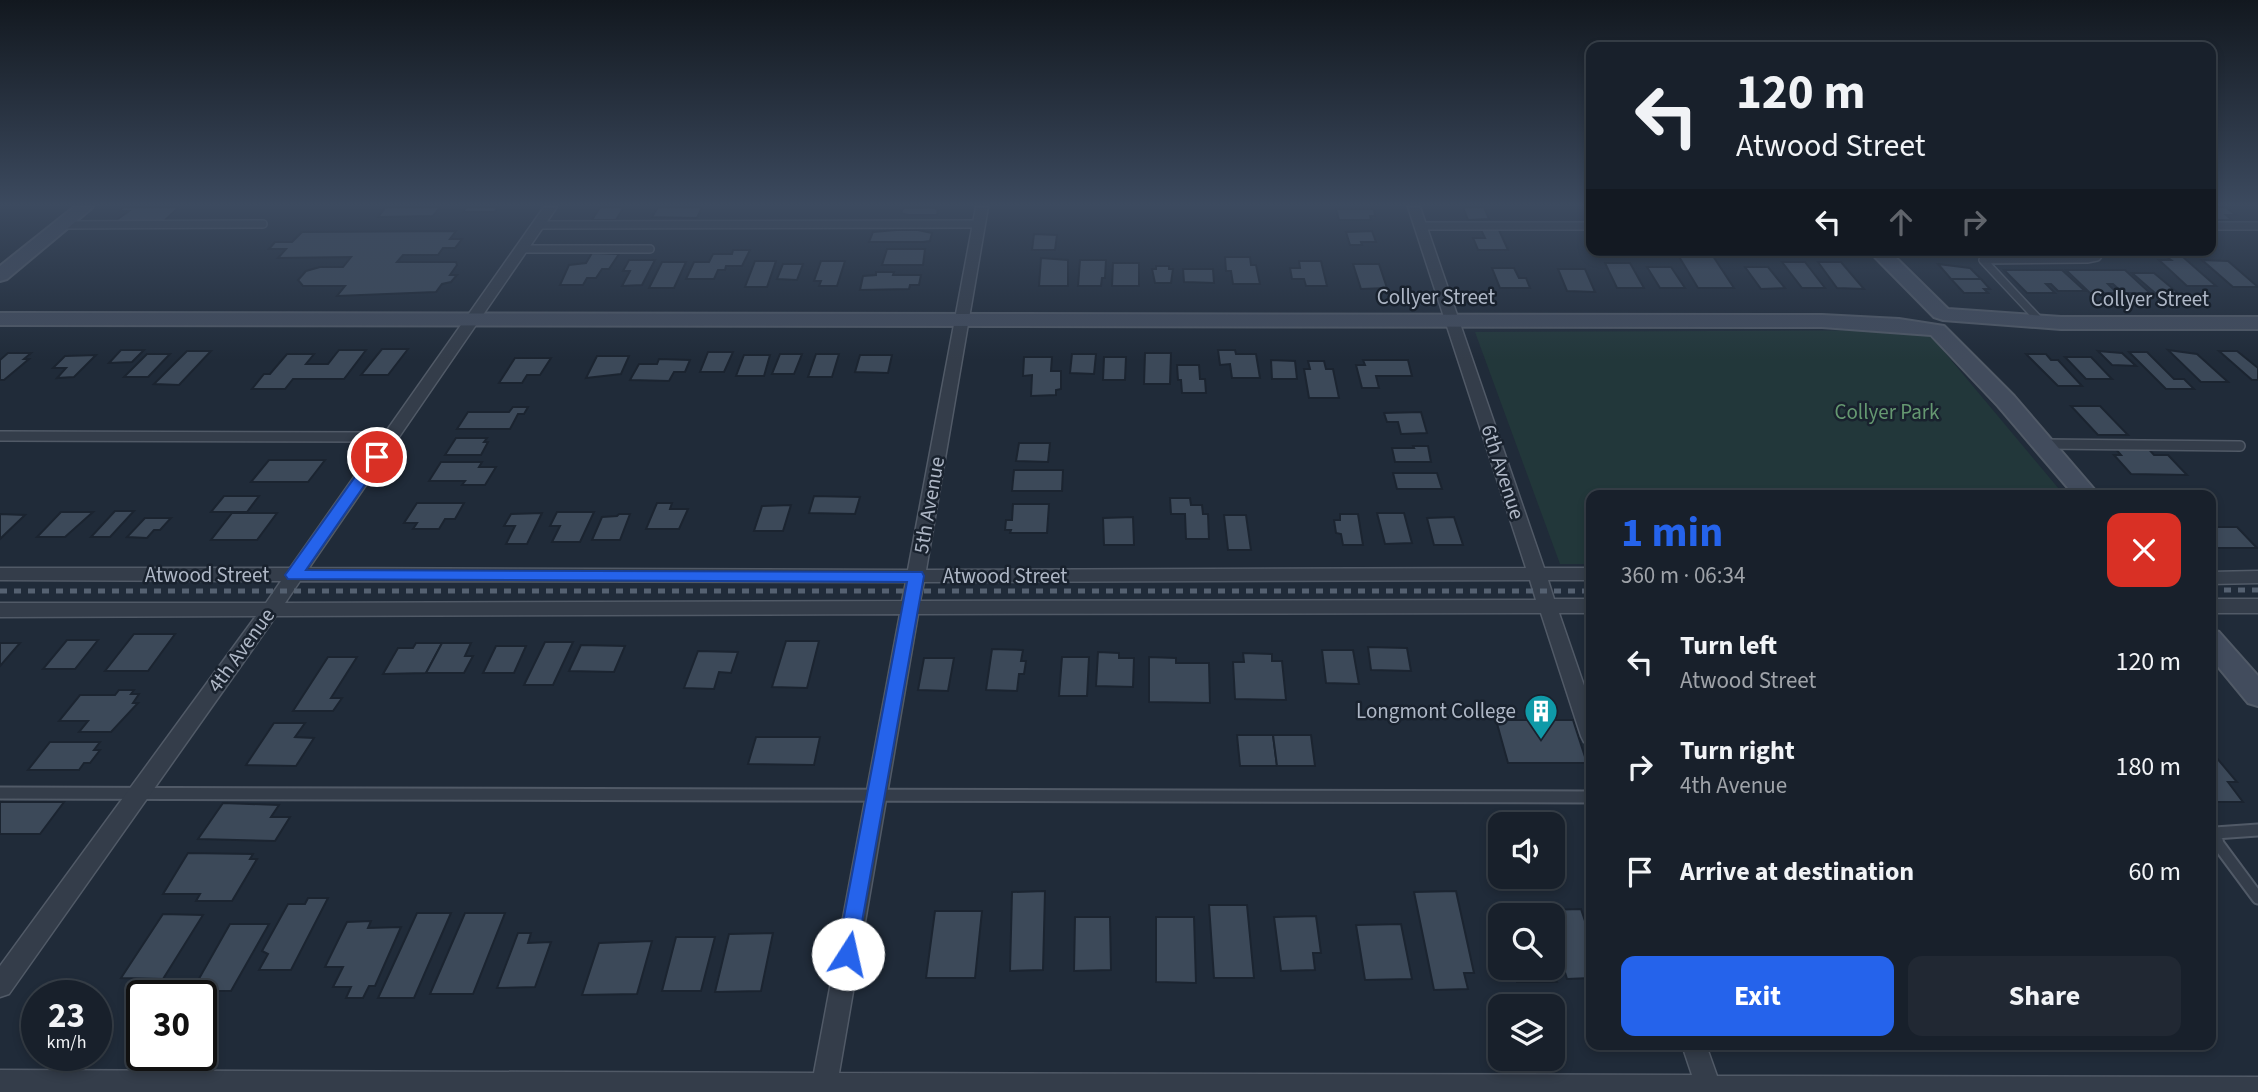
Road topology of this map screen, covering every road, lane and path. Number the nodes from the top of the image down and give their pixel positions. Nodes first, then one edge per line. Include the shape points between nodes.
1 (22, 258) edge
2 (516, 258) edge
3 (974, 258) edge
4 (1431, 258) edge
5 (1884, 258) edge
6 (2094, 258) edge
7 (0, 275) edge
8 (0, 319) edge
9 (473, 319) junction
10 (963, 319) junction
11 (1453, 320) junction
12 (1939, 322) junction
13 (2041, 322) junction
14 (2258, 323) edge
15 (0, 436) edge
16 (391, 437) junction
17 (2043, 444) junction
18 (2240, 446) dead end
19 (2083, 490) edge
20 (1536, 573) junction
21 (0, 574) edge
22 (1586, 574) edge
23 (294, 575) junction
24 (916, 576) junction
25 (2258, 577) edge
26 (2216, 578) edge
27 (1547, 606) junction
28 (1586, 606) edge
29 (2216, 606) edge
30 (2258, 606) edge
31 (911, 608) junction
32 (271, 609) junction
33 (0, 610) edge
34 (2216, 646) edge
35 (2258, 695) edge
36 (1586, 721) edge
37 (0, 793) edge
38 (139, 793) junction
39 (877, 796) junction
40 (1586, 797) edge
41 (2258, 830) edge
42 (2216, 833) edge
43 (2216, 837) edge
44 (2258, 898) edge
45 (0, 986) edge
46 (1696, 1050) edge
47 (0, 1083) edge
48 (823, 1089) edge
49 (1709, 1090) edge
50 (2258, 1090) edge

1 - 7 street
2 - 9 street, 4th Avenue
3 - 10 street, 5th Avenue
4 - 11 street, 6th Avenue
5 - 12 street
6 - 13 lane via 1983,260
8 - 9 street, Collyer Street
9 - 10 street, Collyer Street
9 - 16 street, 4th Avenue
10 - 11 street, Collyer Street
10 - 24 street, 5th Avenue
11 - 12 street, Collyer Street
11 - 20 street, 6th Avenue
12 - 13 street, Collyer Street
12 - 17 street
13 - 14 street, Collyer Street
15 - 16 lane
16 - 23 street, 4th Avenue
17 - 18 lane
17 - 19 street
20 - 22 street, Atwood Street
20 - 24 street, Atwood Street
20 - 27 street, 6th Avenue
21 - 23 street, Atwood Street
23 - 24 street, Atwood Street
23 - 32 street, 4th Avenue
24 - 31 street, 5th Avenue
25 - 26 street
27 - 28 street, Atwood Street
27 - 31 street, Atwood Street
27 - 36 street, 6th Avenue
29 - 30 street
31 - 32 street, Atwood Street
31 - 39 street, 5th Avenue
32 - 33 street, Atwood Street
32 - 38 street, 4th Avenue
34 - 35 street
37 - 38 lane
38 - 39 lane
38 - 45 street, 4th Avenue
39 - 40 lane
39 - 48 street, 5th Avenue
41 - 42 lane
43 - 44 lane
46 - 49 street
47 - 48 street
48 - 49 street
49 - 50 street

